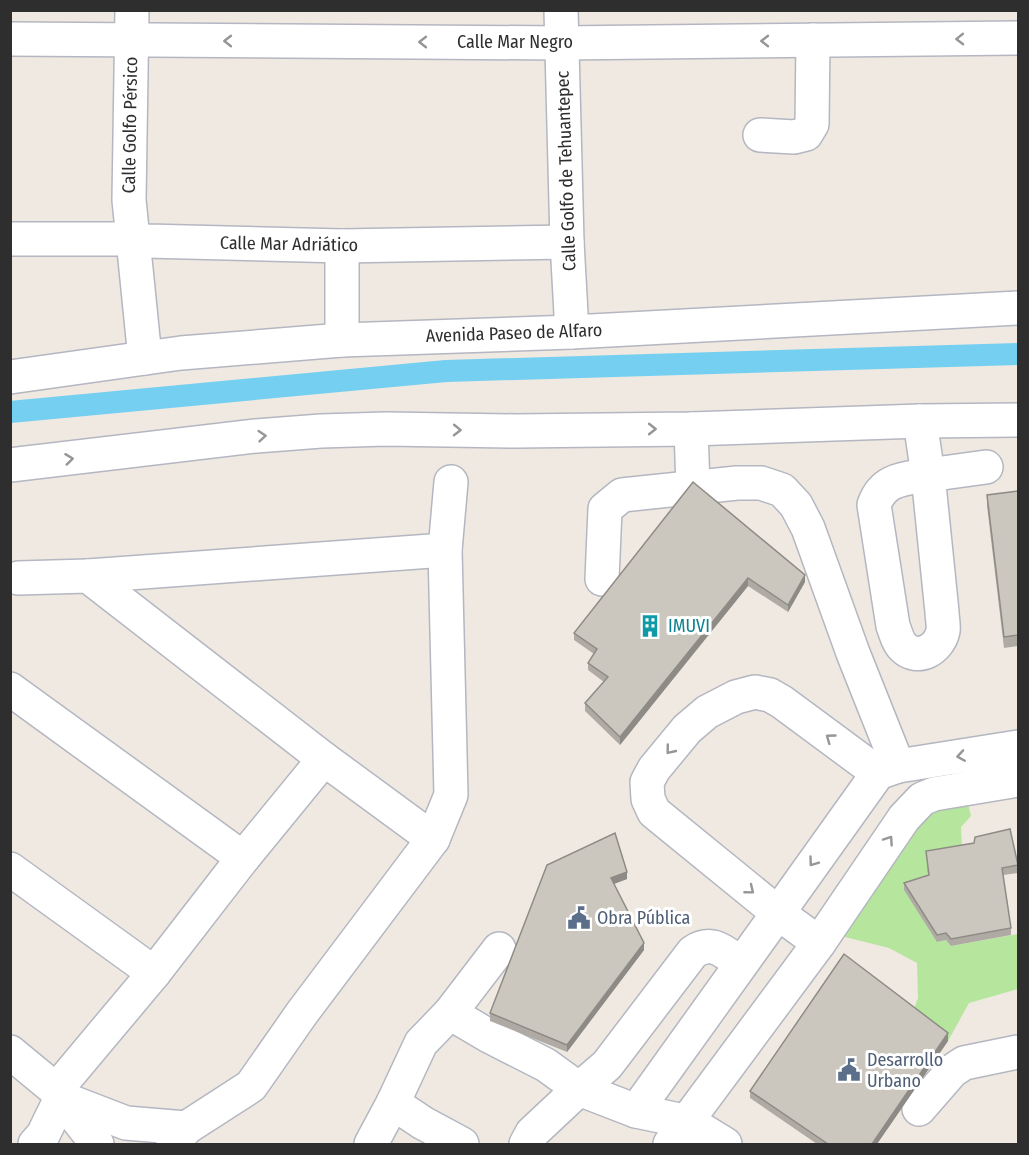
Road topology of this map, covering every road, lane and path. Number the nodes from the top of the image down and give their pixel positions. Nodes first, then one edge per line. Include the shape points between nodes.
1 (131, 25) edge
2 (561, 26) edge
3 (1018, 38) edge
4 (10, 39) edge
5 (813, 40) junction
6 (760, 135) dead end
7 (10, 239) edge
8 (134, 239) junction
9 (567, 242) junction
10 (342, 246) junction
11 (1018, 308) edge
12 (572, 332) junction
13 (342, 340) junction
14 (145, 358) junction
15 (10, 377) edge
16 (1018, 420) edge
17 (920, 421) junction
18 (691, 429) junction
19 (10, 465) edge
20 (986, 467) dead end
21 (928, 475) junction
22 (452, 482) dead end
23 (693, 487) junction
24 (445, 550) junction
25 (88, 576) junction
26 (602, 579) dead end
27 (13, 582) edge
28 (10, 689) edge
29 (1018, 747) edge
30 (324, 759) junction
31 (888, 769) junction
32 (1018, 780) edge
33 (433, 839) junction
34 (243, 858) junction
35 (10, 869) edge
36 (778, 912) junction
37 (819, 943) junction
38 (499, 949) dead end
39 (741, 964) junction
40 (154, 973) junction
41 (450, 1013) junction
42 (10, 1052) edge
43 (1018, 1052) edge
44 (579, 1089) junction
45 (59, 1094) junction
46 (393, 1103) junction
47 (919, 1109) dead end
48 (636, 1111) junction
49 (679, 1133) edge
50 (179, 1136) edge
51 (35, 1144) edge
52 (97, 1144) edge
53 (371, 1144) edge
54 (462, 1144) edge
55 (526, 1144) edge
56 (724, 1144) edge

2 -> 1 street, Calle Mar Negro
1 - 4 street, Calle Mar Negro
1 - 8 street, Calle Golfo Pérsico via 129,200
5 -> 2 street, Calle Mar Negro
2 - 9 street, Calle Golfo de Tehuantepec
3 -> 5 street, Calle Mar Negro
5 - 6 street via 812,124 806,134 794,137
7 - 8 street, Calle Mar Adriático
8 - 10 street, Calle Mar Adriático
8 - 14 street, Calle Golfo Pérsico
9 - 10 street, Calle Mar Adriático
9 - 12 street, Calle Golfo de Tehuantepec
10 - 13 street
11 - 12 street, Avenida Paseo de Alfaro
12 - 13 street, Avenida Paseo de Alfaro
13 - 14 street, Avenida Paseo de Alfaro
14 - 15 street, Avenida Paseo de Alfaro
16 - 17 street
17 - 18 street
17 - 21 street
19 -> 18 street via 321,431
18 - 23 street
20 - 21 street
21 - 21 street via 943,631 937,646 916,654 905,649 893,626 874,505 887,485
22 - 24 street
23 - 26 street via 622,495 604,509
23 - 31 street via 761,483 782,490 796,505 853,653
24 - 25 street
24 - 33 street via 451,795
25 - 27 street
25 - 30 street
28 - 34 street
29 -> 31 street
30 - 33 street
30 - 34 street
31 -> 36 street
31 -> 36 street via 770,695 755,692 707,712 687,729 654,769 647,782 654,812
37 -> 32 street via 904,818 922,799
33 - 50 street via 251,1086
34 - 40 street
35 - 40 street
36 - 37 street
36 - 39 street
37 - 49 street
38 - 41 street
39 - 44 street via 711,946 693,952 607,1065
39 - 48 street
40 - 45 street
41 - 44 street via 546,1065
41 - 46 street via 420,1043
42 - 45 street
43 - 47 street via 964,1063
44 - 48 street
44 - 55 street via 532,1133
45 - 50 street via 126,1123
45 - 51 street via 43,1135
45 - 52 street
46 - 53 street
46 - 54 street
48 - 49 street
49 - 56 street

